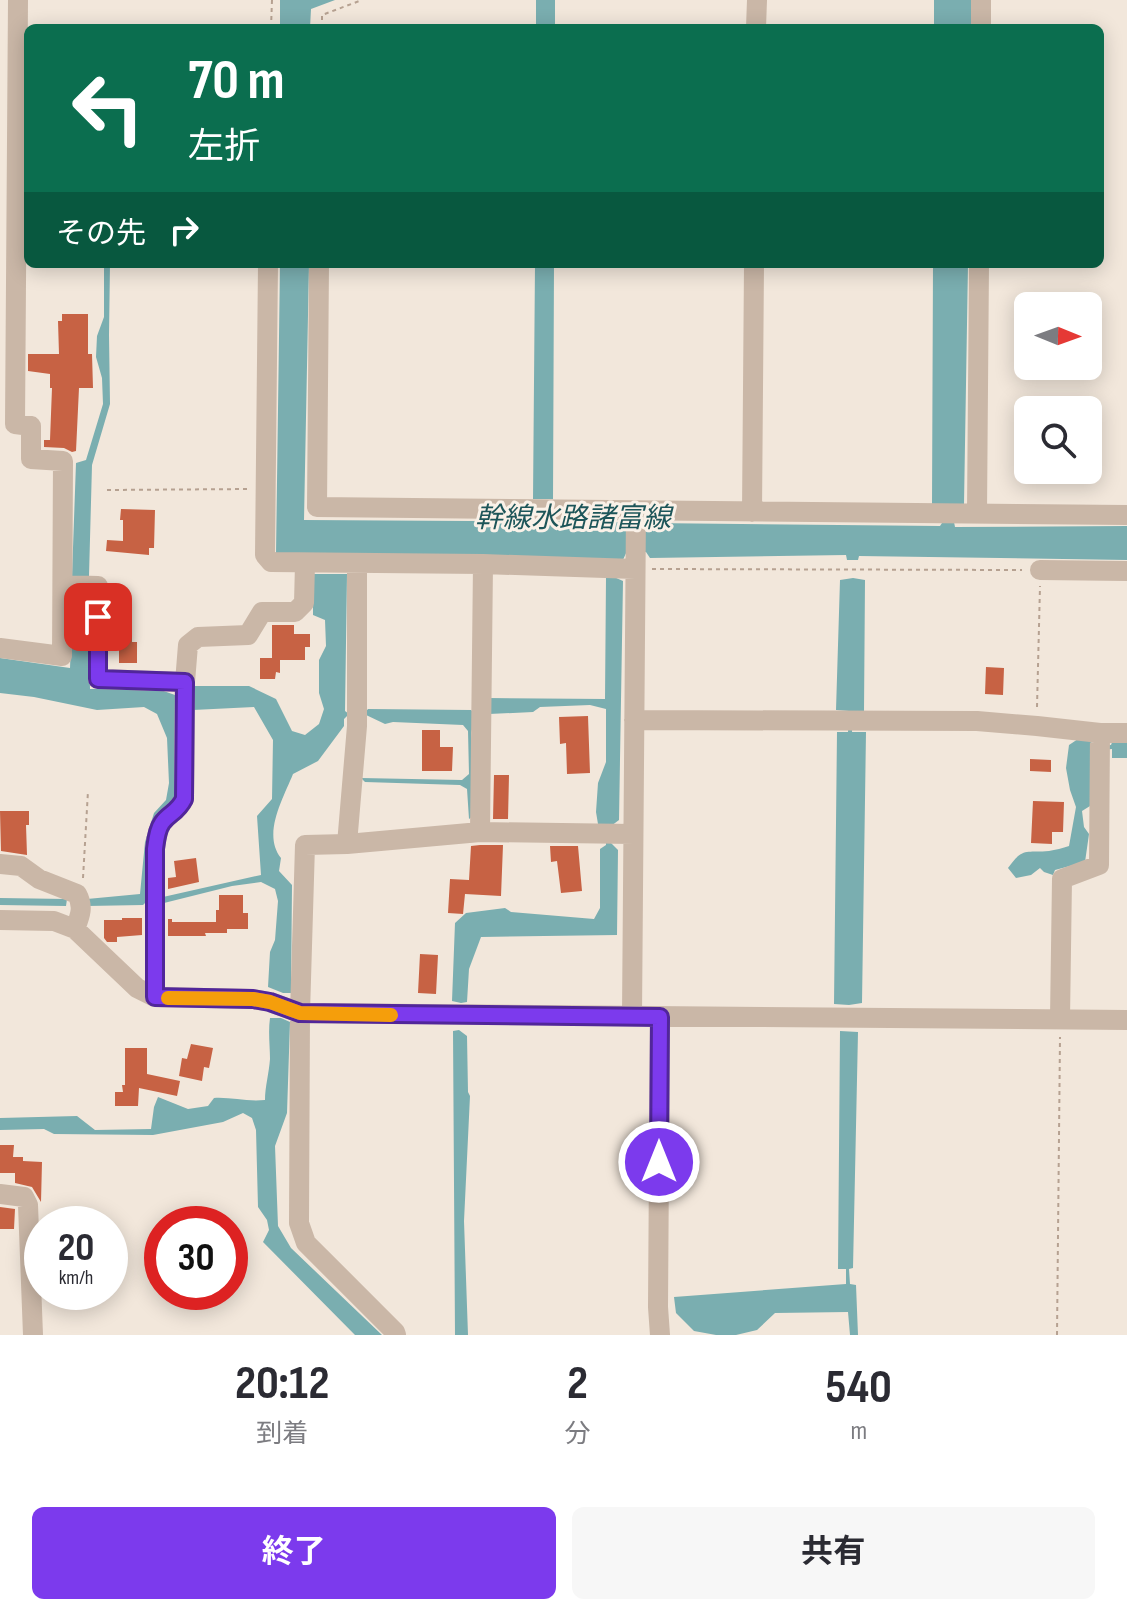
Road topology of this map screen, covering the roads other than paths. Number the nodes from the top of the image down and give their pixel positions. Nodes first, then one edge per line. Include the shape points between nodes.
1 (18, 0) edge
2 (757, 0) edge
3 (981, 0) edge
4 (756, 24) edge
5 (981, 24) edge
6 (11, 158) edge
7 (16, 221) edge
8 (268, 268) edge
9 (319, 268) edge
10 (754, 268) edge
11 (979, 268) edge
12 (752, 512) junction
13 (977, 513) junction
14 (1127, 515) edge
15 (635, 519) junction
16 (635, 562) junction
17 (305, 564) junction
18 (357, 564) junction
19 (483, 564) junction
20 (1040, 570) road end
21 (1127, 571) edge
22 (63, 585) junction
23 (0, 648) edge
24 (185, 682) junction
25 (634, 720) junction
26 (1127, 733) edge
27 (1100, 743) junction
28 (480, 832) junction
29 (633, 834) junction
30 (347, 844) junction
31 (0, 864) edge
32 (0, 920) edge
33 (75, 929) junction
34 (155, 997) junction
35 (300, 1013) junction
36 (632, 1016) junction
37 (660, 1017) junction
38 (1060, 1019) junction
39 (1127, 1020) edge
40 (0, 1194) edge
41 (33, 1335) edge
42 (396, 1335) edge
43 (660, 1335) edge

1 - 6 street
2 - 4 street
3 - 5 street
6 - 7 street
7 - 22 street via 15,424 31,426 31,459 63,461
8 - 17 street via 265,555 271,562
9 - 15 street via 317,507
10 - 12 street
11 - 13 street
12 - 13 street
12 - 15 street
13 - 14 street
15 - 16 street
16 - 19 street
16 - 25 street
17 - 18 street
17 - 24 street via 304,603 295,612 262,612 248,635 198,637 188,645
18 - 19 street
18 - 30 street via 357,726
19 - 28 street
20 - 21 street
22 - 23 street via 62,656
22 - 24 street via 98,586 98,679
24 - 34 street via 184,799 162,823 155,849
25 - 27 street via 977,721 1037,726
25 - 29 street
26 - 27 street
27 - 38 street via 1099,865 1062,879
28 - 29 street
28 - 30 street
29 - 36 street
30 - 35 street via 305,845
31 - 33 street via 21,866 77,894 81,914
32 - 33 street via 54,921
33 - 34 street via 137,988
34 - 35 street via 253,999
35 - 36 street
35 - 42 street via 299,1223 306,1243
36 - 37 street
37 - 38 street
37 - 43 street
38 - 39 street
40 - 41 street via 19,1195 28,1205

